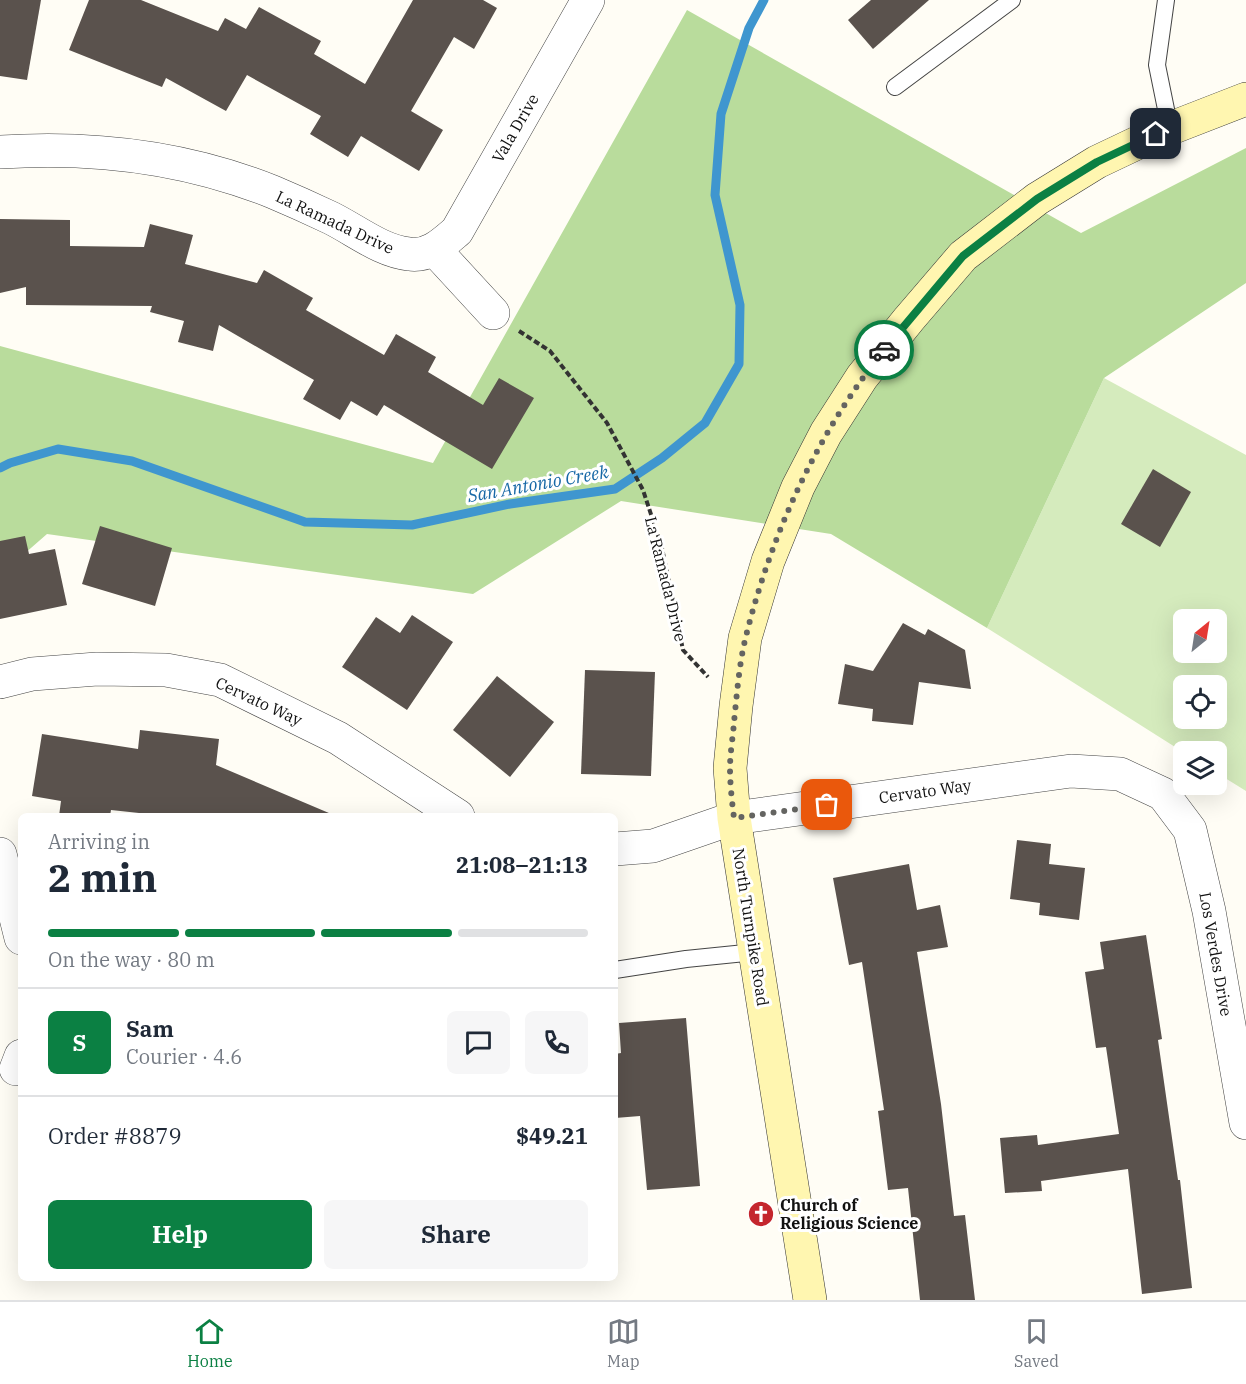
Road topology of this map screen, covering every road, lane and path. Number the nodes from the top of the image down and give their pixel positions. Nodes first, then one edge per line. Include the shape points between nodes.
1 (588, 0) edge
2 (1012, 0) edge
3 (1166, 0) edge
4 (895, 87) dead end
5 (1246, 99) edge
6 (1170, 129) junction
7 (0, 152) edge
8 (435, 250) junction
9 (493, 313) joint
10 (0, 682) edge
11 (736, 706) junction
12 (1163, 794) joint
13 (453, 813) edge
14 (734, 818) junction
15 (618, 849) edge
16 (0, 854) edge
17 (18, 926) edge
18 (755, 952) junction
19 (618, 970) edge
20 (1246, 1122) edge
21 (810, 1300) edge

1 - 8 street, Vala Drive via 457,231
2 - 4 lane
3 - 6 lane via 1157,65
5 - 6 main road, North Turnpike Road
6 - 11 main road, North Turnpike Road via 1097,162 1037,199 963,256 862,377 798,487 768,561 745,638
7 - 8 street, La Ramada Drive via 71,150 172,161 272,192 332,218 392,251 413,255
8 - 9 street
9 - 11 path, La Ramada Drive via 550,351 607,423 643,490 662,548 683,650
10 - 13 street, Cervato Way via 32,674 97,669 166,670 220,680 338,738
11 - 14 main road, North Turnpike Road via 730,768
12 - 14 street, Cervato Way via 1120,774 1071,771
12 - 20 street, Los Verdes Drive via 1190,830 1198,860
14 - 15 street, Cervato Way via 653,846
14 - 18 main road, North Turnpike Road
16 - 17 street
18 - 19 lane
18 - 21 main road, North Turnpike Road

